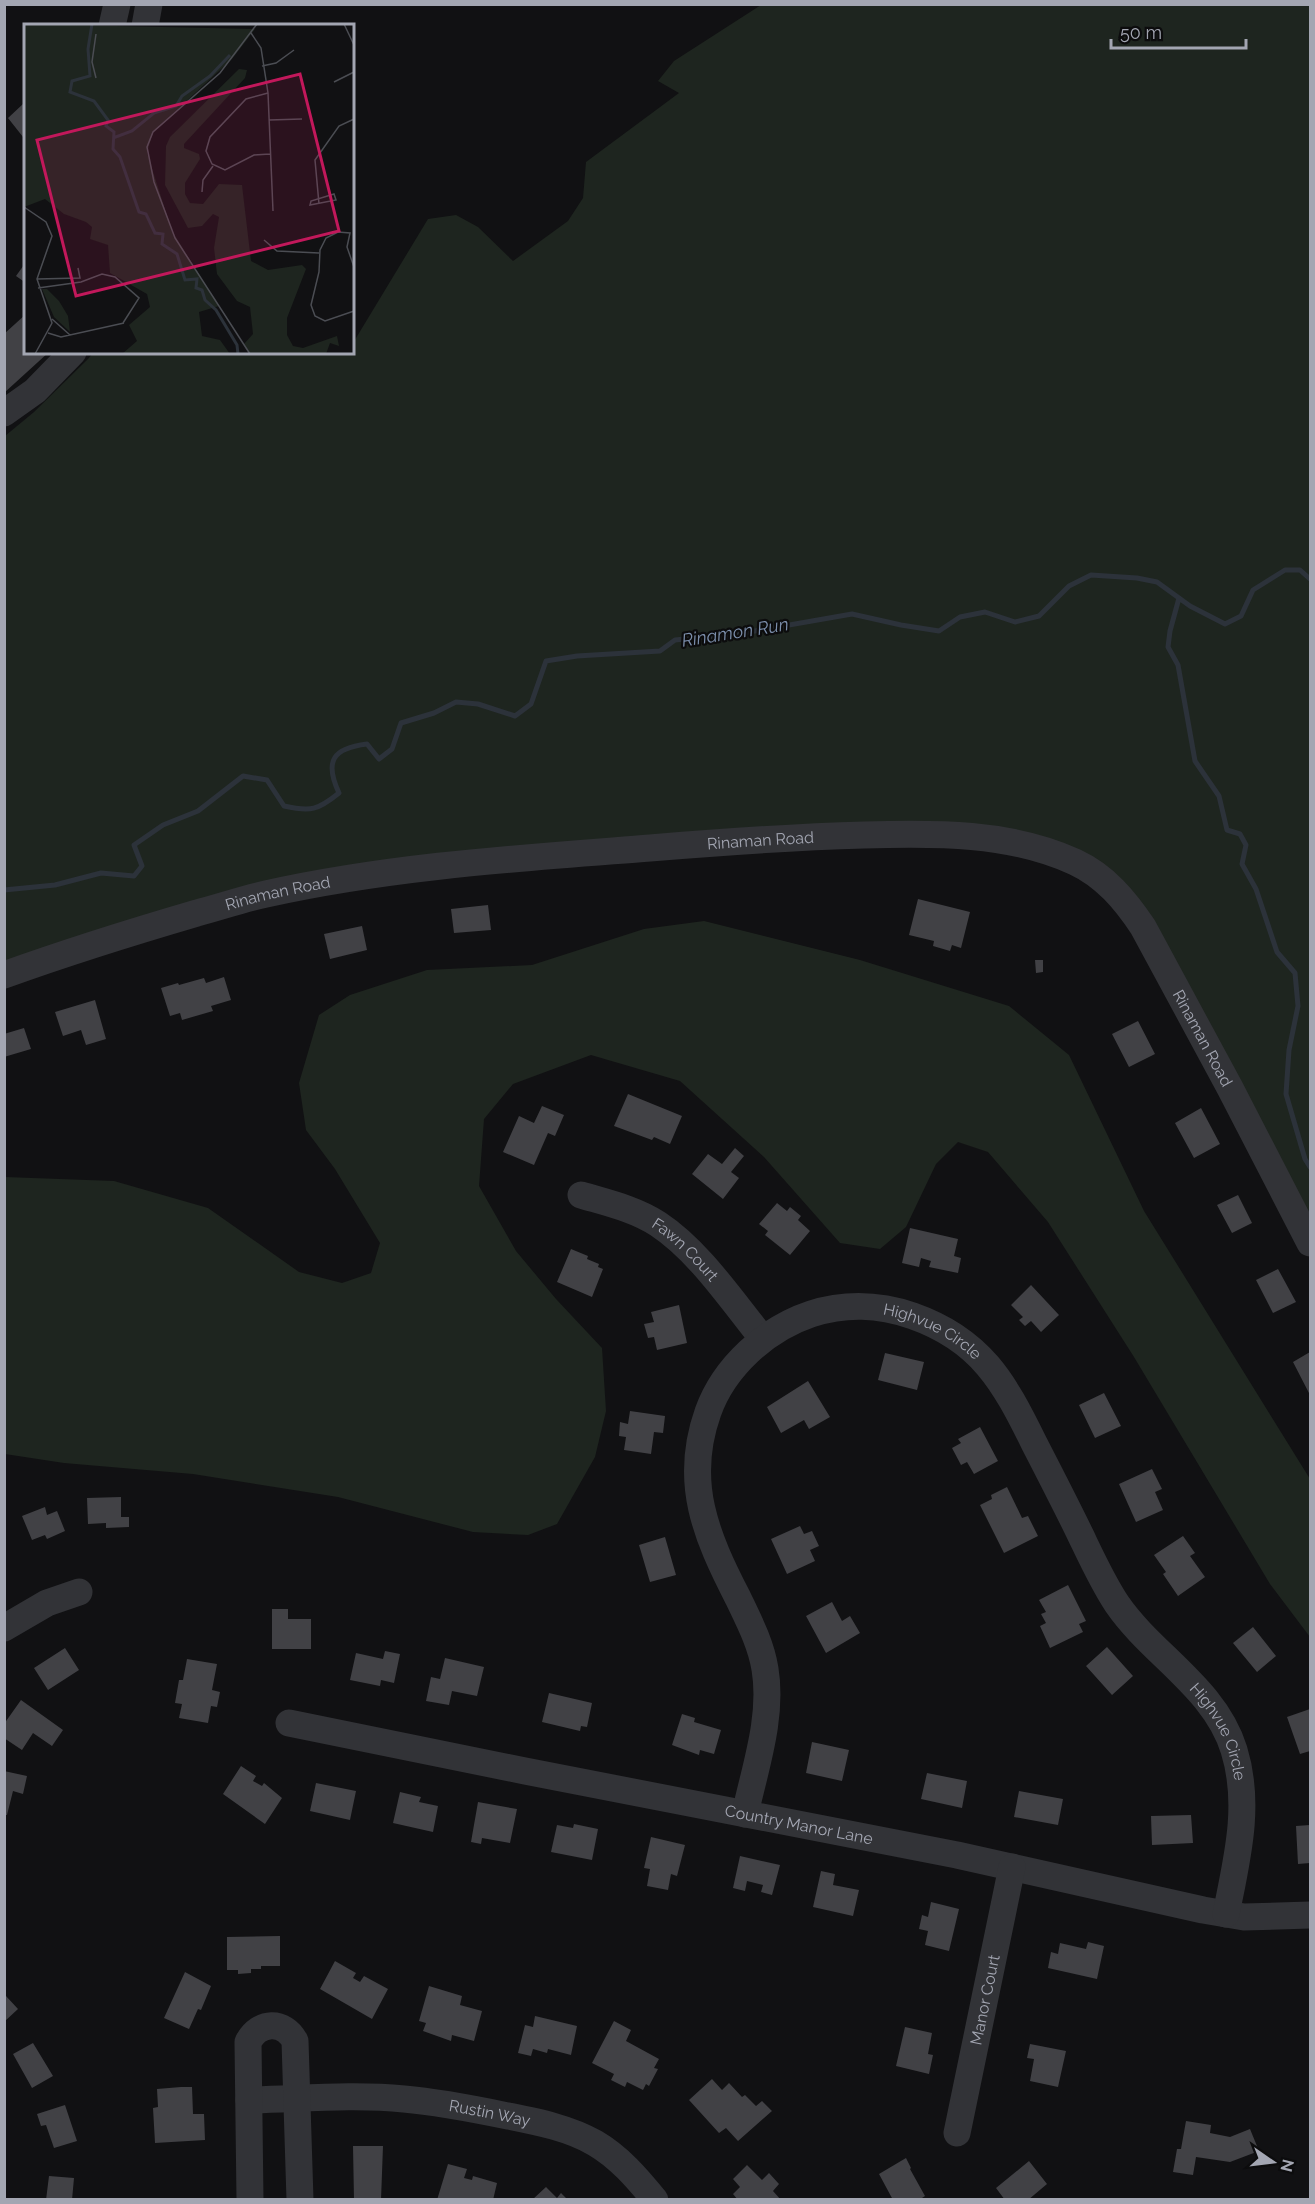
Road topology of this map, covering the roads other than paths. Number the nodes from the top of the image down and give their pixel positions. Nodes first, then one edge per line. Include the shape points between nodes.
1 (117, 4) edge
2 (149, 4) edge
3 (112, 24) edge
4 (145, 24) edge
5 (71, 354) edge
6 (4, 413) edge
7 (4, 975) edge
8 (581, 1195) dead end
9 (1311, 1243) edge
10 (763, 1339) junction
11 (79, 1592) dead end
12 (4, 1628) edge
13 (289, 1723) dead end
14 (745, 1814) junction
15 (1012, 1867) junction
16 (1226, 1914) junction
17 (1311, 1915) edge
18 (298, 2098) junction
19 (249, 2100) junction
20 (957, 2133) dead end
21 (250, 2199) edge
22 (300, 2199) edge
23 (655, 2199) edge

1 - 3 street
2 - 4 street
5 - 6 street via 34,391
7 - 9 street, Rinaman Road via 116,937 263,895 360,876 536,857 797,837 912,834 1013,843 1075,862 1116,891 1128,906 1143,927
8 - 10 street, Fawn Court via 630,1210 669,1232 697,1259
10 - 14 street, Highvue Circle via 732,1370 713,1400 702,1434 697,1469 706,1527 758,1641 765,1667 765,1723
10 - 16 street, Highvue Circle via 795,1320 823,1311 853,1305 876,1306 935,1325 969,1347 992,1369 1015,1405 1116,1602 1206,1701 1228,1734 1244,1807
11 - 12 street via 47,1603
13 - 14 street, Country Manor Lane
14 - 15 street, Country Manor Lane
15 - 16 street, Country Manor Lane
15 - 20 street, Manor Court
16 - 17 street, Country Manor Lane
18 - 19 street, Rustin Way
18 - 19 street via 295,2041 286,2029 272,2025 257,2030 248,2042
18 - 22 street
18 - 23 street, Rustin Way via 412,2100 546,2124 579,2135 606,2150
19 - 21 street

